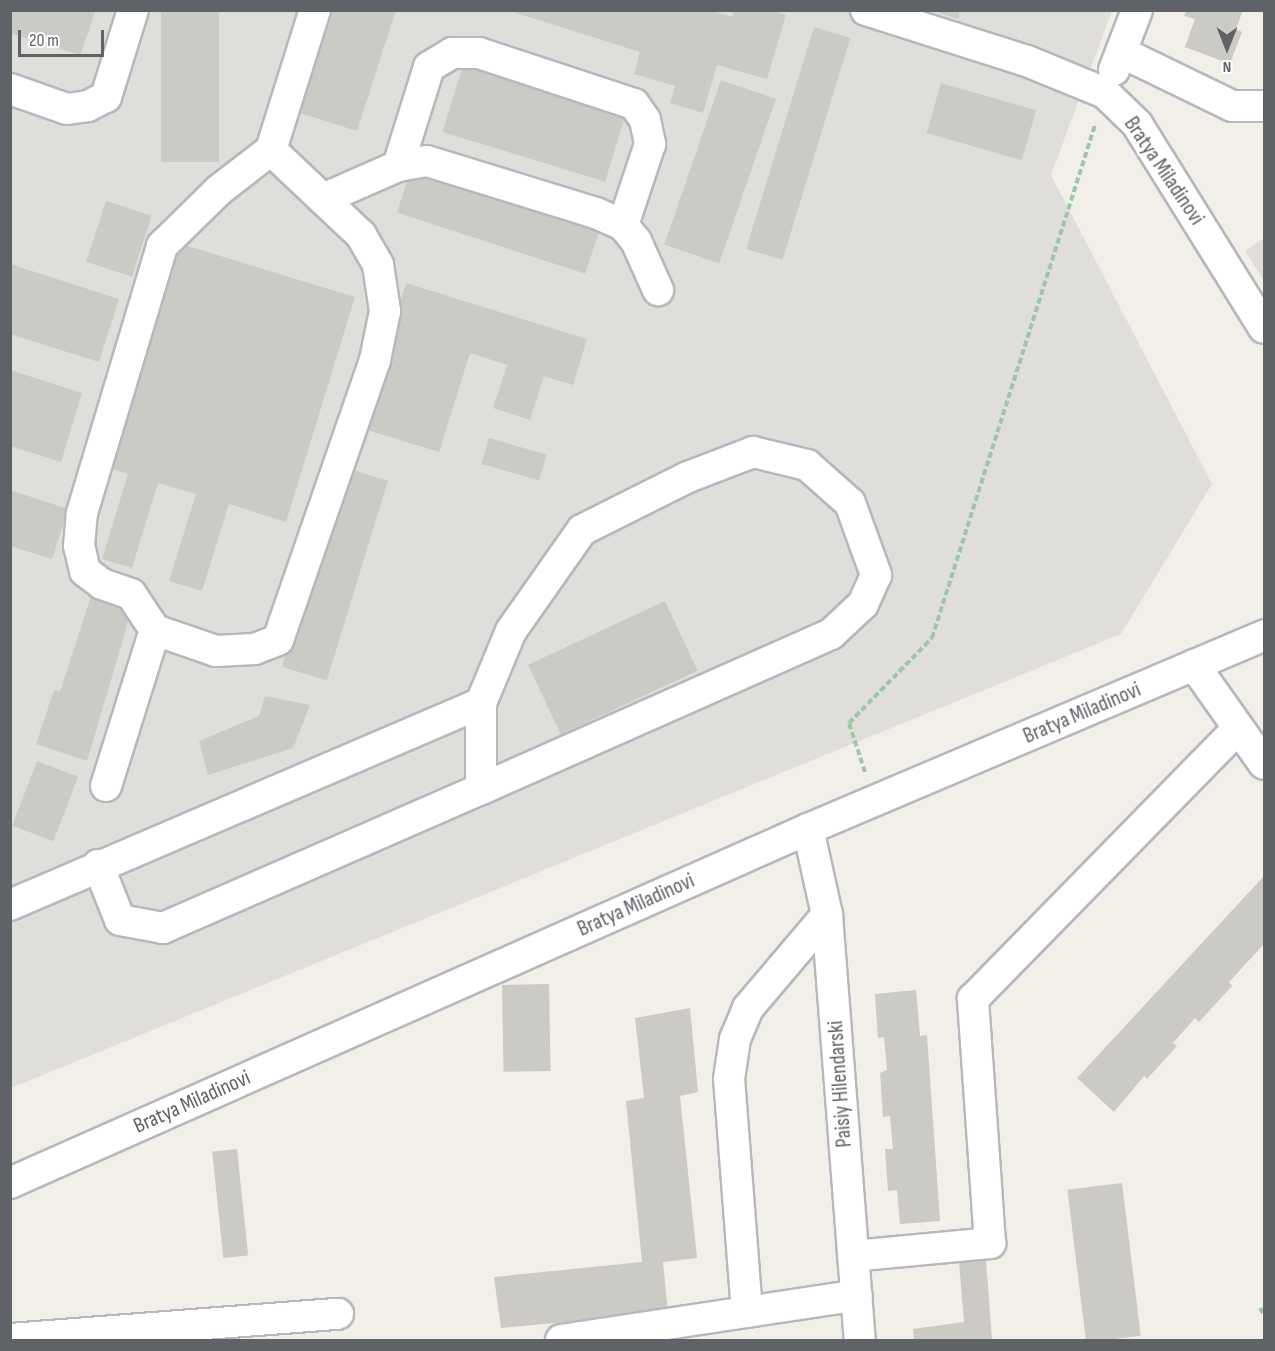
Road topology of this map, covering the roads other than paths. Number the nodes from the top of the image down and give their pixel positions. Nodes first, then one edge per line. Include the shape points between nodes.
1 (133, 10) edge
2 (315, 10) edge
3 (866, 10) edge
4 (1137, 10) edge
5 (1121, 52) junction
6 (10, 89) edge
7 (1105, 93) junction
8 (1264, 106) edge
9 (271, 150) junction
10 (398, 166) junction
11 (323, 199) junction
12 (623, 225) junction
13 (658, 290) dead end
14 (1264, 328) edge
15 (155, 630) junction
16 (1264, 635) edge
17 (1194, 665) junction
18 (481, 703) junction
19 (1238, 728) junction
20 (1264, 764) edge
21 (106, 786) dead end
22 (481, 789) junction
23 (808, 828) junction
24 (98, 865) junction
25 (10, 905) edge
26 (827, 915) junction
27 (10, 1183) edge
28 (853, 1256) junction
29 (857, 1295) junction
30 (747, 1312) junction
31 (338, 1314) dead end
32 (10, 1339) edge
33 (561, 1341) edge
34 (860, 1341) edge

1 - 6 street via 106,97 88,106 67,109
2 - 9 street
3 - 7 street via 1027,61
4 - 5 street
5 - 7 street
5 - 8 street via 1232,106
7 - 14 street, Bratya Miladinovi via 1137,124
9 - 11 street
9 - 15 street via 219,190 162,246 82,513 79,546 85,571 102,584 131,594
10 - 11 street
10 - 12 street via 427,161 596,213
10 - 12 street via 429,67 452,53 479,53 634,104 645,120 650,144
11 - 15 street via 361,234 378,265 385,311 375,360 278,640 255,649 216,651
12 - 13 street via 636,241
15 - 21 street
16 - 17 street, Bratya Miladinovi
17 - 19 street
17 - 23 street, Bratya Miladinovi
18 - 22 street
18 - 22 street via 511,630 582,530 688,477 753,452 807,465 850,503 876,575 863,604 831,634
18 - 24 street
19 - 20 street
19 - 28 street via 974,999 990,1243
22 - 24 street via 163,928 120,920
23 - 26 street, Paisiy Hilendarski
23 - 27 street, Bratya Miladinovi
24 - 25 street
26 - 28 street, Paisiy Hilendarski
26 - 30 street via 748,1008 735,1039 729,1079
28 - 29 street, Paisiy Hilendarski
29 - 30 street
29 - 34 street, Paisiy Hilendarski
30 - 33 street
31 - 32 street

